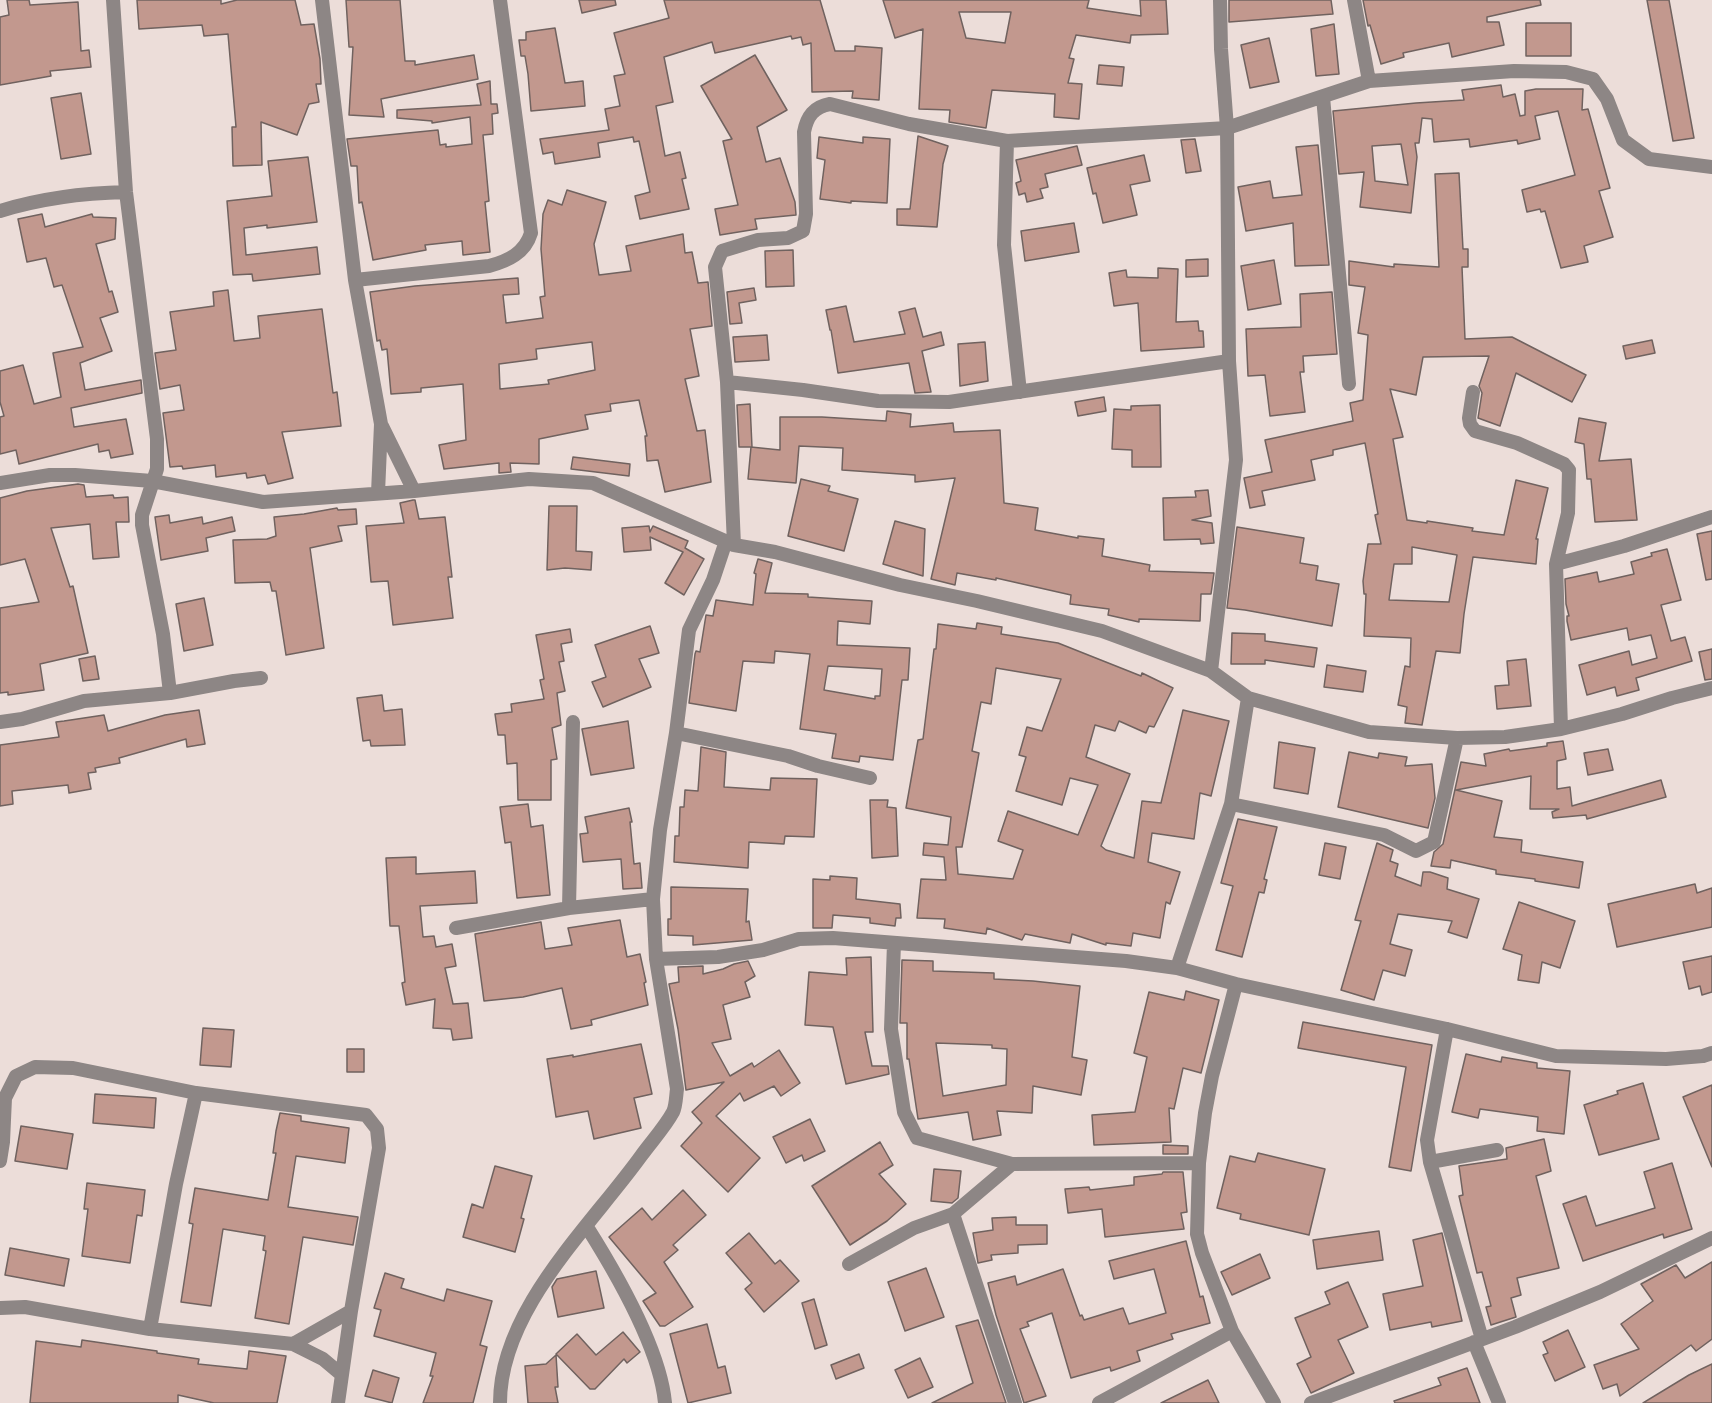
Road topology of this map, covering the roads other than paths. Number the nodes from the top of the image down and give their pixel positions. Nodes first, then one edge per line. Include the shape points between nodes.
1 (113, 0) edge
2 (322, 0) edge
3 (500, 0) edge
4 (1220, 0) edge
5 (1354, 0) edge
6 (1369, 81) junction
7 (1323, 97) junction
8 (1227, 128) junction
9 (1007, 141) junction
10 (1712, 167) edge
11 (126, 192) junction
12 (0, 211) edge
13 (355, 280) junction
14 (1229, 361) junction
15 (727, 382) junction
16 (1349, 384) dead end
17 (1020, 392) junction
18 (1473, 392) dead end
19 (381, 424) junction
20 (152, 481) junction
21 (0, 483) edge
22 (414, 491) junction
23 (378, 493) junction
24 (1712, 517) edge
25 (730, 543) junction
26 (1556, 564) junction
27 (1211, 671) junction
28 (261, 678) dead end
29 (1712, 688) edge
30 (170, 693) junction
31 (1248, 698) junction
32 (0, 722) edge
33 (573, 722) dead end
34 (1561, 729) junction
35 (676, 733) junction
36 (1457, 738) junction
37 (870, 778) dead end
38 (1231, 804) junction
39 (653, 899) junction
40 (569, 908) junction
41 (456, 928) dead end
42 (894, 942) junction
43 (656, 958) junction
44 (1177, 968) junction
45 (1236, 984) junction
46 (1447, 1029) junction
47 (1712, 1053) edge
48 (196, 1093) junction
49 (2, 1142) edge
50 (1497, 1150) dead end
51 (0, 1161) edge
52 (1430, 1162) junction
53 (1199, 1163) junction
54 (1012, 1164) junction
55 (953, 1214) junction
56 (587, 1227) junction
57 (1712, 1238) edge
58 (849, 1264) dead end
59 (0, 1308) edge
60 (351, 1311) junction
61 (150, 1329) junction
62 (1232, 1331) junction
63 (1478, 1340) junction
64 (293, 1344) junction
65 (342, 1375) junction
66 (338, 1403) edge
67 (500, 1403) edge
68 (665, 1403) edge
69 (1015, 1403) edge
70 (1099, 1403) edge
71 (1274, 1403) edge
72 (1311, 1403) edge
73 (1499, 1403) edge

1 - 11 street
2 - 13 street
3 - 13 street via 531,233 528,243 506,261 489,266
4 - 8 street
5 - 6 street
6 - 7 street
6 - 10 street via 1514,71 1566,72 1593,79 1607,99 1623,140 1648,159
7 - 8 street
7 - 16 street
8 - 9 street
8 - 14 street
9 - 15 street via 909,124 830,104 813,111 804,132 803,231 788,238 758,240 722,251 715,267
9 - 17 street via 1004,244
11 - 12 street via 71,195
11 - 20 street via 158,439 157,469
13 - 19 street
14 - 17 street
14 - 27 street via 1236,460
15 - 17 street via 878,401 949,402
15 - 25 street
18 - 26 street via 1469,418 1475,431 1517,443 1568,467 1568,513
19 - 22 street
19 - 23 street
20 - 21 street via 50,475
20 - 23 street via 263,502
20 - 30 street via 142,525
22 - 23 street
22 - 25 street via 529,478 593,483
24 - 26 street
25 - 27 street via 1071,623
25 - 35 street via 689,630
26 - 34 street
27 - 31 street
28 - 30 street
29 - 34 street
30 - 32 street via 84,701
31 - 36 street via 1369,732
31 - 38 street
33 - 40 street
34 - 36 street via 1505,738
35 - 37 street
35 - 39 street
36 - 38 street via 1434,842 1416,851 1384,834
38 - 44 street
39 - 40 street
39 - 43 street
40 - 41 street
42 - 43 street via 799,939 718,957
42 - 44 street
42 - 54 street via 891,1029 904,1112 917,1138
43 - 56 street via 677,1089 674,1110
44 - 45 street
45 - 46 street
45 - 53 street via 1204,1113
46 - 47 street via 1556,1056 1666,1059
46 - 52 street via 1427,1140
48 - 49 street via 73,1068 35,1067 16,1076 5,1098
48 - 60 street via 366,1115 377,1129 379,1148
48 - 61 street
49 - 51 street
50 - 52 street
52 - 63 street
53 - 54 street
53 - 62 street via 1197,1234
54 - 55 street
55 - 58 street via 914,1228
55 - 69 street
56 - 67 street via 533,1299 506,1357
56 - 68 street via 611,1265 650,1347
57 - 63 street via 1600,1292
59 - 61 street via 25,1307
60 - 64 street
60 - 65 street
61 - 64 street
62 - 70 street
62 - 71 street
63 - 72 street
63 - 73 street
64 - 65 street via 323,1359
65 - 66 street

